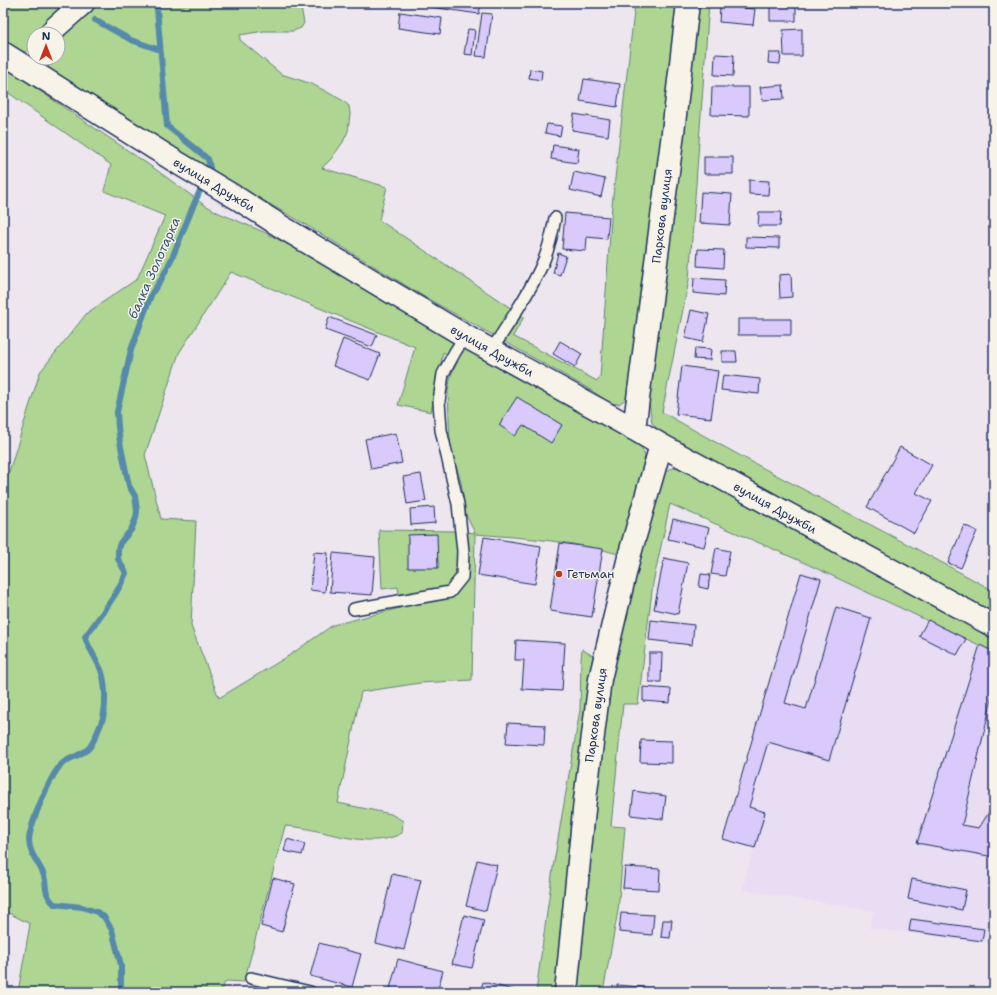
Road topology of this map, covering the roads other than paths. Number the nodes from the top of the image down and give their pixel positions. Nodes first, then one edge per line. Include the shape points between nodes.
1 (83, 3) edge
2 (688, 3) edge
3 (57, 26) edge
4 (3, 53) edge
5 (26, 61) edge
6 (35, 66) edge
7 (555, 218) dead end
8 (465, 336) junction
9 (491, 350) junction
10 (634, 429) junction
11 (661, 445) junction
12 (354, 609) dead end
13 (994, 626) edge
14 (251, 978) dead end
15 (310, 992) edge
16 (566, 992) edge

1 - 3 street
2 - 10 street, Паркова вулиця
4 - 5 street, вулиця Дружби
6 - 8 street, вулиця Дружби via 178,163
7 - 9 lane via 541,268
8 - 9 street, вулиця Дружби
8 - 12 lane via 443,374 439,401 441,430 458,504 463,551 462,578 450,592
9 - 10 street, вулиця Дружби
10 - 11 street, вулиця Дружби
11 - 13 street, вулиця Дружби
11 - 16 street, Паркова вулиця via 629,557 600,678
14 - 15 lane

